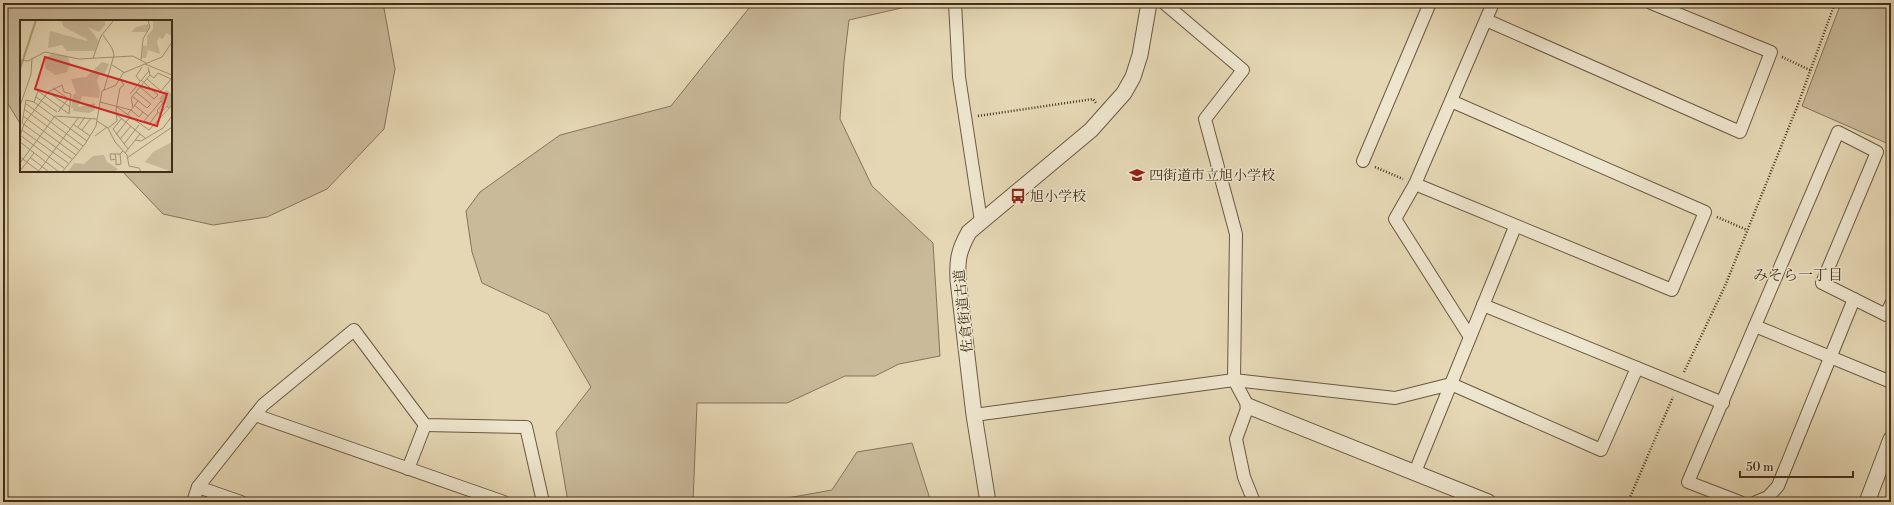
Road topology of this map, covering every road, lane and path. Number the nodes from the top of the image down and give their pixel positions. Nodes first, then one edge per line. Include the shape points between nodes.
1 (955, 3) edge
2 (1149, 3) edge
3 (1164, 3) edge
4 (1430, 3) edge
5 (1493, 3) edge
6 (1651, 3) edge
7 (1835, 3) edge
8 (1486, 20) junction
9 (1771, 52) junction
10 (1810, 70) junction
11 (1450, 101) junction
12 (1106, 114) junction
13 (965, 118) junction
14 (1363, 161) joint
15 (1415, 184) junction
16 (1705, 212) junction
17 (981, 221) junction
18 (1516, 227) junction
19 (1747, 230) junction
20 (1854, 299) junction
21 (1891, 304) edge
22 (1483, 305) junction
23 (1755, 326) junction
24 (1470, 337) junction
25 (1831, 357) junction
26 (1637, 368) junction
27 (1234, 380) junction
28 (1891, 382) edge
29 (1451, 384) junction
30 (1678, 384) junction
31 (1723, 403) junction
32 (1248, 406) junction
33 (974, 414) junction
34 (255, 415) junction
35 (425, 425) junction
36 (1891, 439) edge
37 (408, 469) junction
38 (1415, 472) junction
39 (198, 487) junction
40 (1478, 500) edge
41 (193, 502) edge
42 (241, 502) edge
43 (504, 502) edge
44 (543, 502) edge
45 (988, 502) edge
46 (1254, 502) edge
47 (1628, 502) edge
48 (1740, 502) edge
49 (1756, 502) edge
50 (1867, 502) edge

1 - 13 street via 959,77
2 - 12 street, 佐倉街道古道 via 1134,77
3 - 27 street via 1243,70 1205,119 1236,234
4 - 14 street
5 - 8 street
6 - 9 street
7 - 10 path
8 - 9 street via 1740,132
8 - 11 street
9 - 10 path
10 - 19 path
11 - 15 street
11 - 16 street
12 - 13 path via 1093,99
12 - 17 street, 佐倉街道古道 via 1091,130
13 - 17 street
14 - 15 path
15 - 18 street
15 - 24 street via 1395,219
16 - 18 street via 1672,290
16 - 19 path
17 - 33 street, 佐倉街道古道 via 969,232 960,248 958,263
18 - 22 street
19 - 30 path via 1725,286
20 - 21 street via 1886,315
20 - 23 street via 1822,283 1877,152 1838,132
20 - 25 street
22 - 24 street
22 - 26 street
23 - 25 street
23 - 31 street
24 - 29 street
25 - 28 street
25 - 49 street via 1778,486 1768,497
26 - 29 street via 1601,450
26 - 30 street
27 - 29 street via 1395,398
27 - 32 street
27 - 33 street
29 - 38 street
30 - 31 street
30 - 47 path
31 - 48 street via 1688,482
32 - 38 street
32 - 46 street via 1236,439 1244,477
33 - 45 street, 佐倉街道古道
34 - 35 street via 263,405 354,330
34 - 37 street
34 - 39 street
35 - 37 street
35 - 44 street via 526,427
36 - 50 street
37 - 43 street
38 - 40 street
39 - 41 street
39 - 42 street

